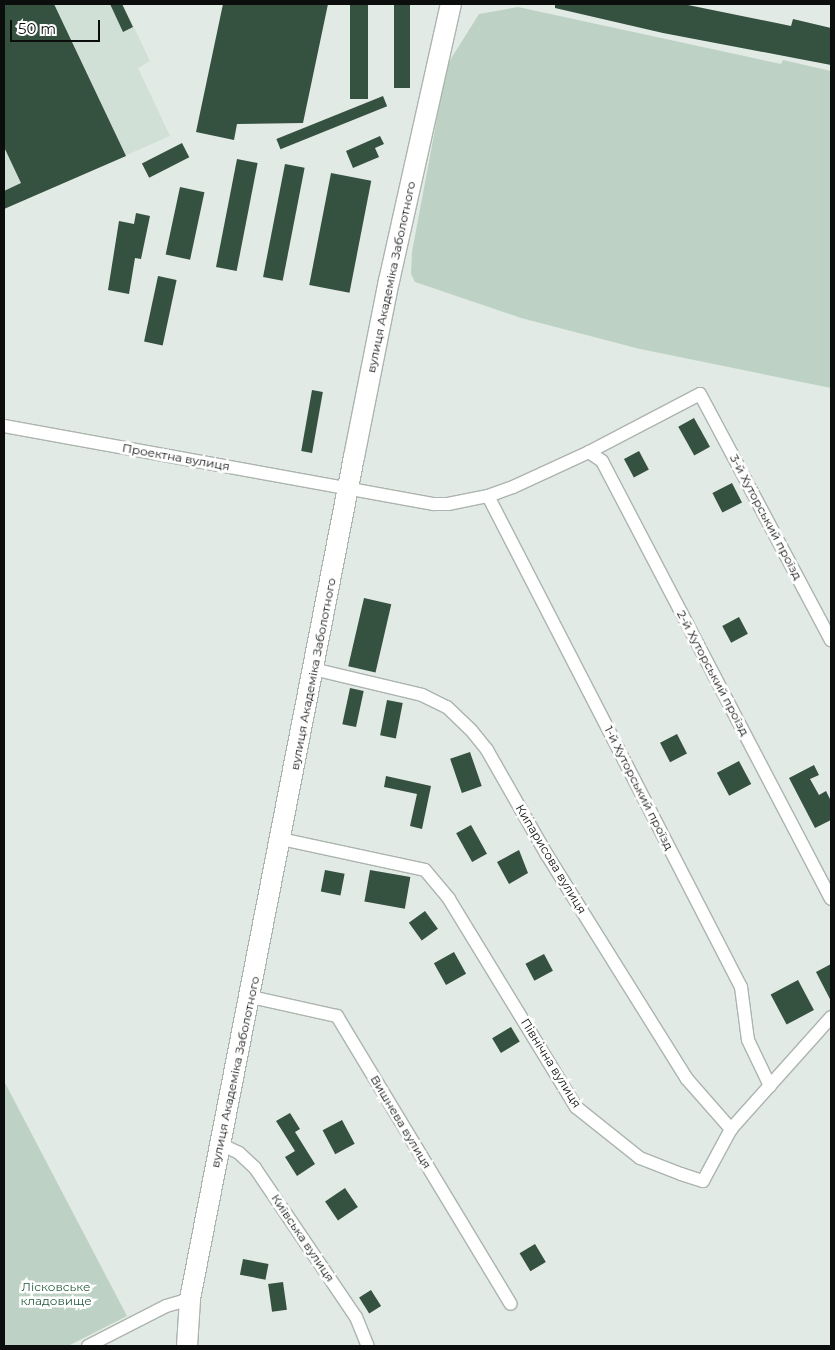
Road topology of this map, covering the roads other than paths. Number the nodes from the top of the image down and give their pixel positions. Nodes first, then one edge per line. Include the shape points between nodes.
1 (451, 4) edge
2 (700, 394) joint
3 (4, 426) edge
4 (589, 452) junction
5 (348, 489) junction
6 (488, 496) junction
7 (831, 640) edge
8 (313, 669) junction
9 (281, 840) junction
10 (831, 899) edge
11 (251, 997) junction
12 (831, 1017) edge
13 (770, 1086) junction
14 (731, 1129) junction
15 (220, 1144) junction
16 (190, 1299) junction
17 (511, 1304) dead end
18 (88, 1346) edge
19 (187, 1346) edge
20 (368, 1346) edge

1 - 5 main road, вулиця Академіка Заболотного via 395,252
2 - 4 street, Проектна вулиця
2 - 7 street, 3-й Хуторський проїзд
3 - 5 street, Проектна вулиця
4 - 6 street, Проектна вулиця
4 - 10 street, 2-й Хуторський проїзд via 602,461
5 - 6 street, Проектна вулиця via 434,504
5 - 8 main road, вулиця Академіка Заболотного
6 - 13 street, 1-й Хуторський проїзд via 741,987 748,1040
8 - 9 main road, вулиця Академіка Заболотного
8 - 14 street, Кипарисова вулиця via 422,695 447,707 471,730 487,750 547,855 687,1079
9 - 11 main road, вулиця Академіка Заболотного
9 - 14 street, Північна вулиця via 424,870 454,907 576,1107 640,1158 703,1181
11 - 15 main road, вулиця Академіка Заболотного
11 - 17 street, Вишнева вулиця via 337,1016
12 - 13 street, Північна вулиця
13 - 14 street, Північна вулиця
15 - 16 main road, вулиця Академіка Заболотного
15 - 20 street, Київська вулиця via 238,1153 255,1168 356,1317
16 - 18 street via 166,1306
16 - 19 main road, вулиця Академіка Заболотного

